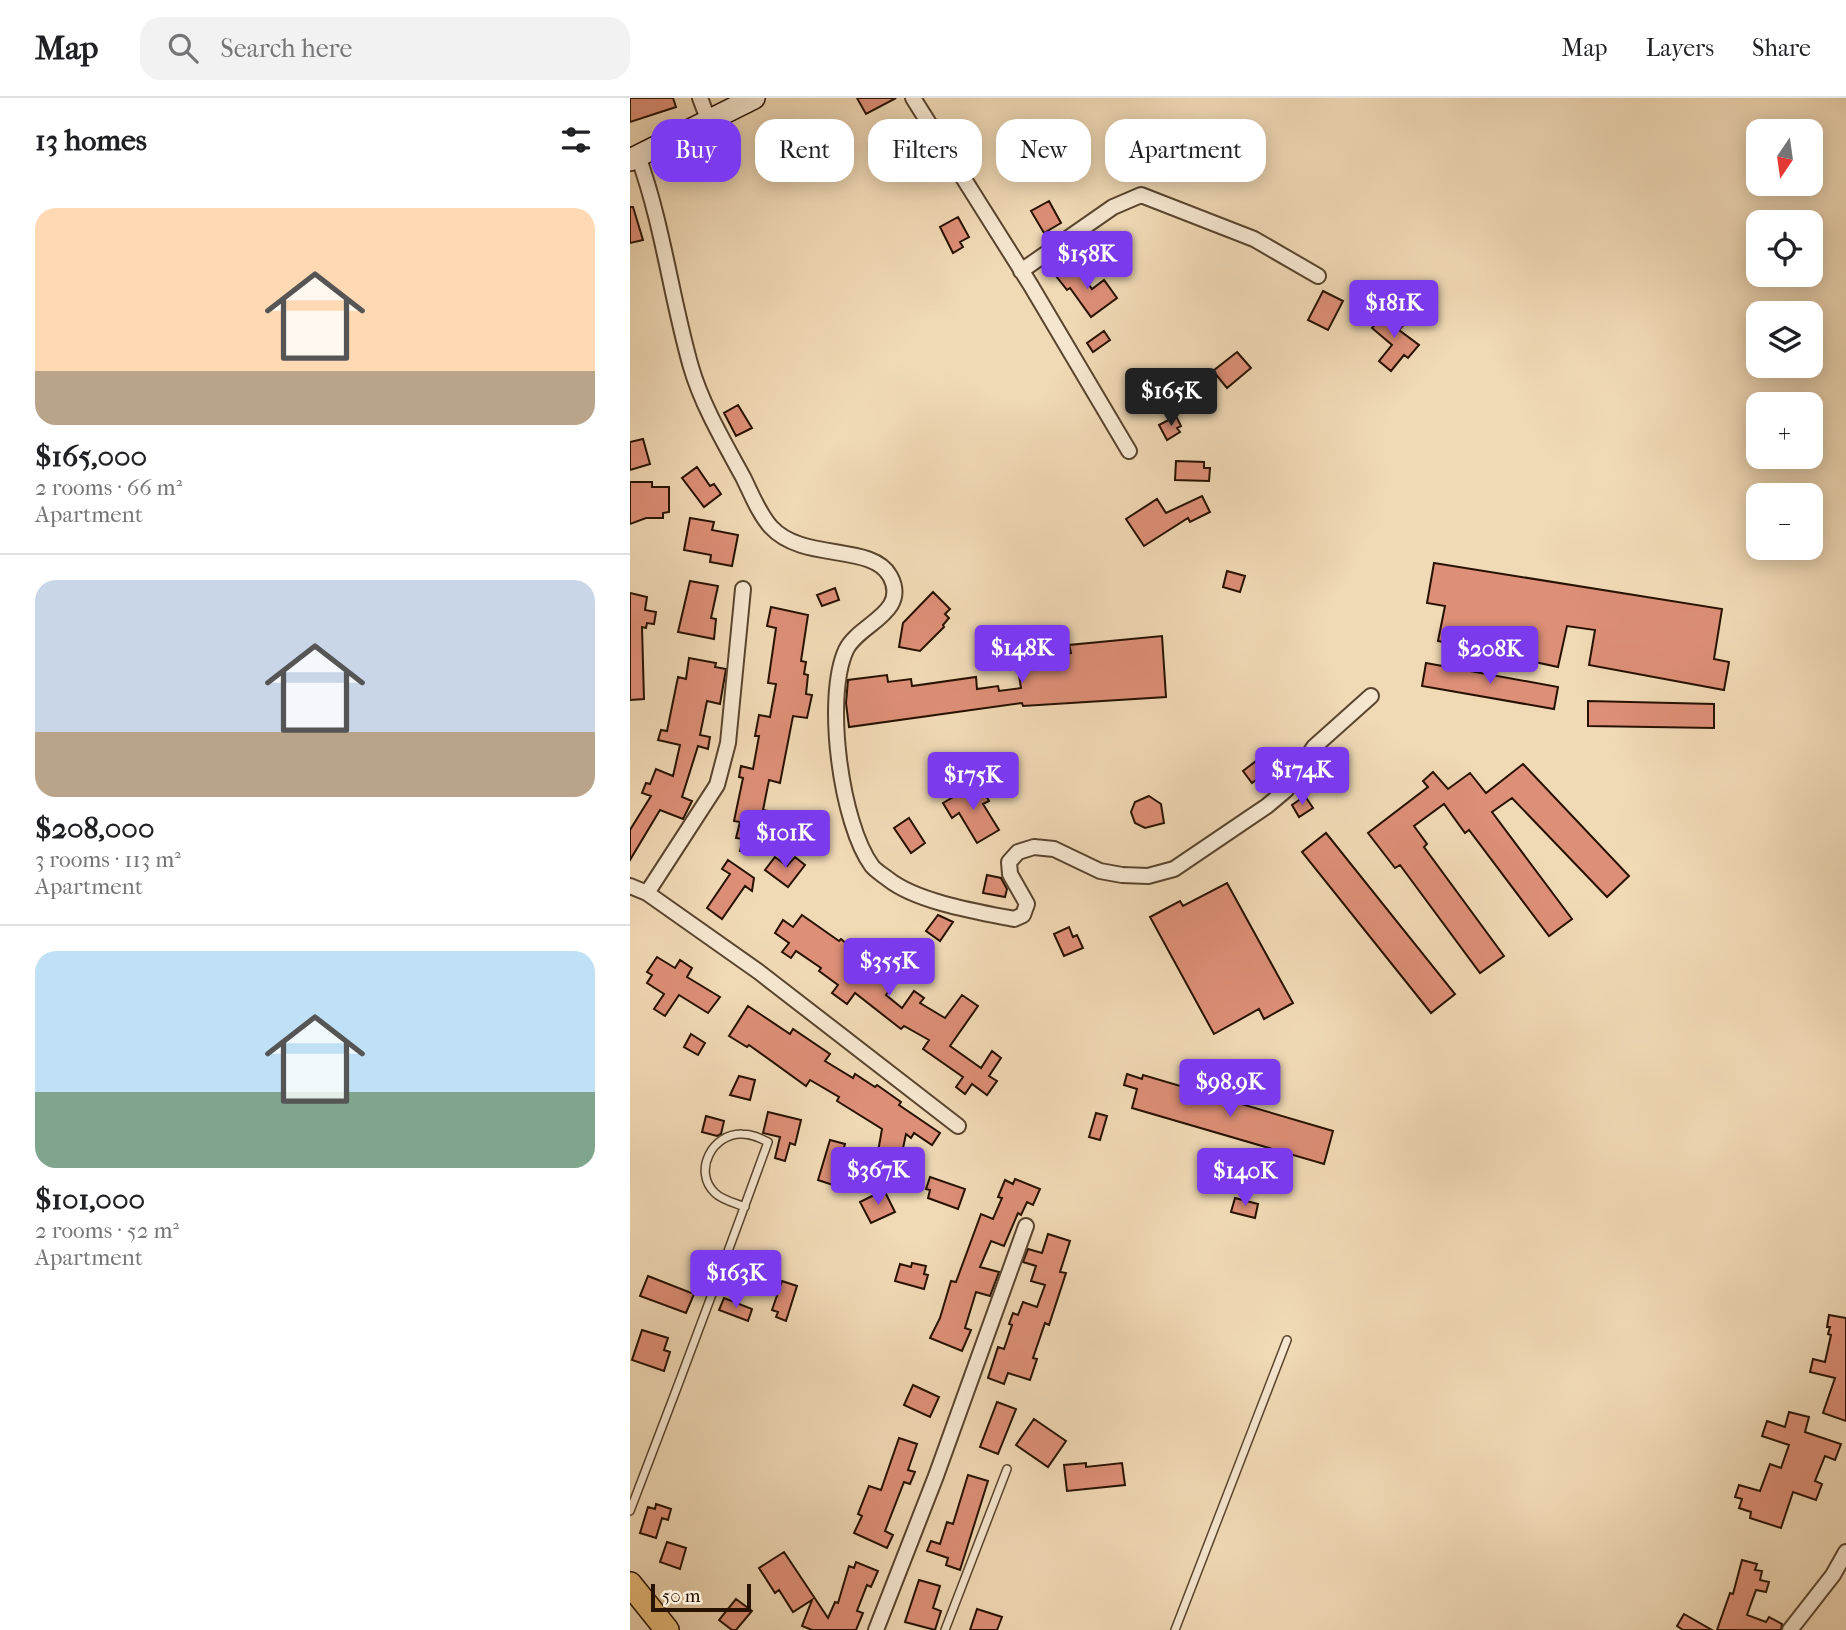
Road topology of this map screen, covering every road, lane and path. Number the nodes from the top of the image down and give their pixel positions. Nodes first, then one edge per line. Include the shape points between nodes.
1 (700, 98) edge
2 (754, 98) edge
3 (913, 98) edge
4 (708, 119) joint
5 (651, 149) edge
6 (634, 158) edge
7 (1021, 271) junction
8 (1318, 276) dead end
9 (1129, 451) dead end
10 (743, 589) dead end
11 (1371, 696) dead end
12 (630, 886) edge
13 (647, 893) junction
14 (958, 1126) dead end
15 (745, 1207) junction
16 (1026, 1226) dead end
17 (1287, 1340) dead end
18 (1007, 1469) dead end
19 (630, 1511) edge
20 (1846, 1552) edge
21 (630, 1584) edge
22 (667, 1630) edge
23 (876, 1630) edge
24 (945, 1630) edge
25 (1175, 1630) edge
26 (1790, 1630) edge

1 - 4 street
2 - 4 street
3 - 7 street
5 - 6 street
6 - 11 street via 652,196 692,368 769,525 798,544 835,555 864,556 890,577 894,594 889,610 846,649 840,669 836,753 859,841 873,866 891,881 931,898 1014,919 1023,915 1027,904 1010,874 1009,862 1017,852 1034,847 1054,849 1100,871 1122,875 1148,876 1174,869 1268,806 1286,790 1314,747
7 - 8 street via 1113,207 1141,195 1254,239
7 - 9 street
10 - 13 street via 728,743 717,785
12 - 13 street
13 - 14 street via 759,972
15 - 15 lane via 715,1192 705,1171 712,1149 724,1138 738,1134 768,1142
15 - 19 lane
16 - 23 street
17 - 25 lane
18 - 24 lane
20 - 26 street
21 - 22 main road

